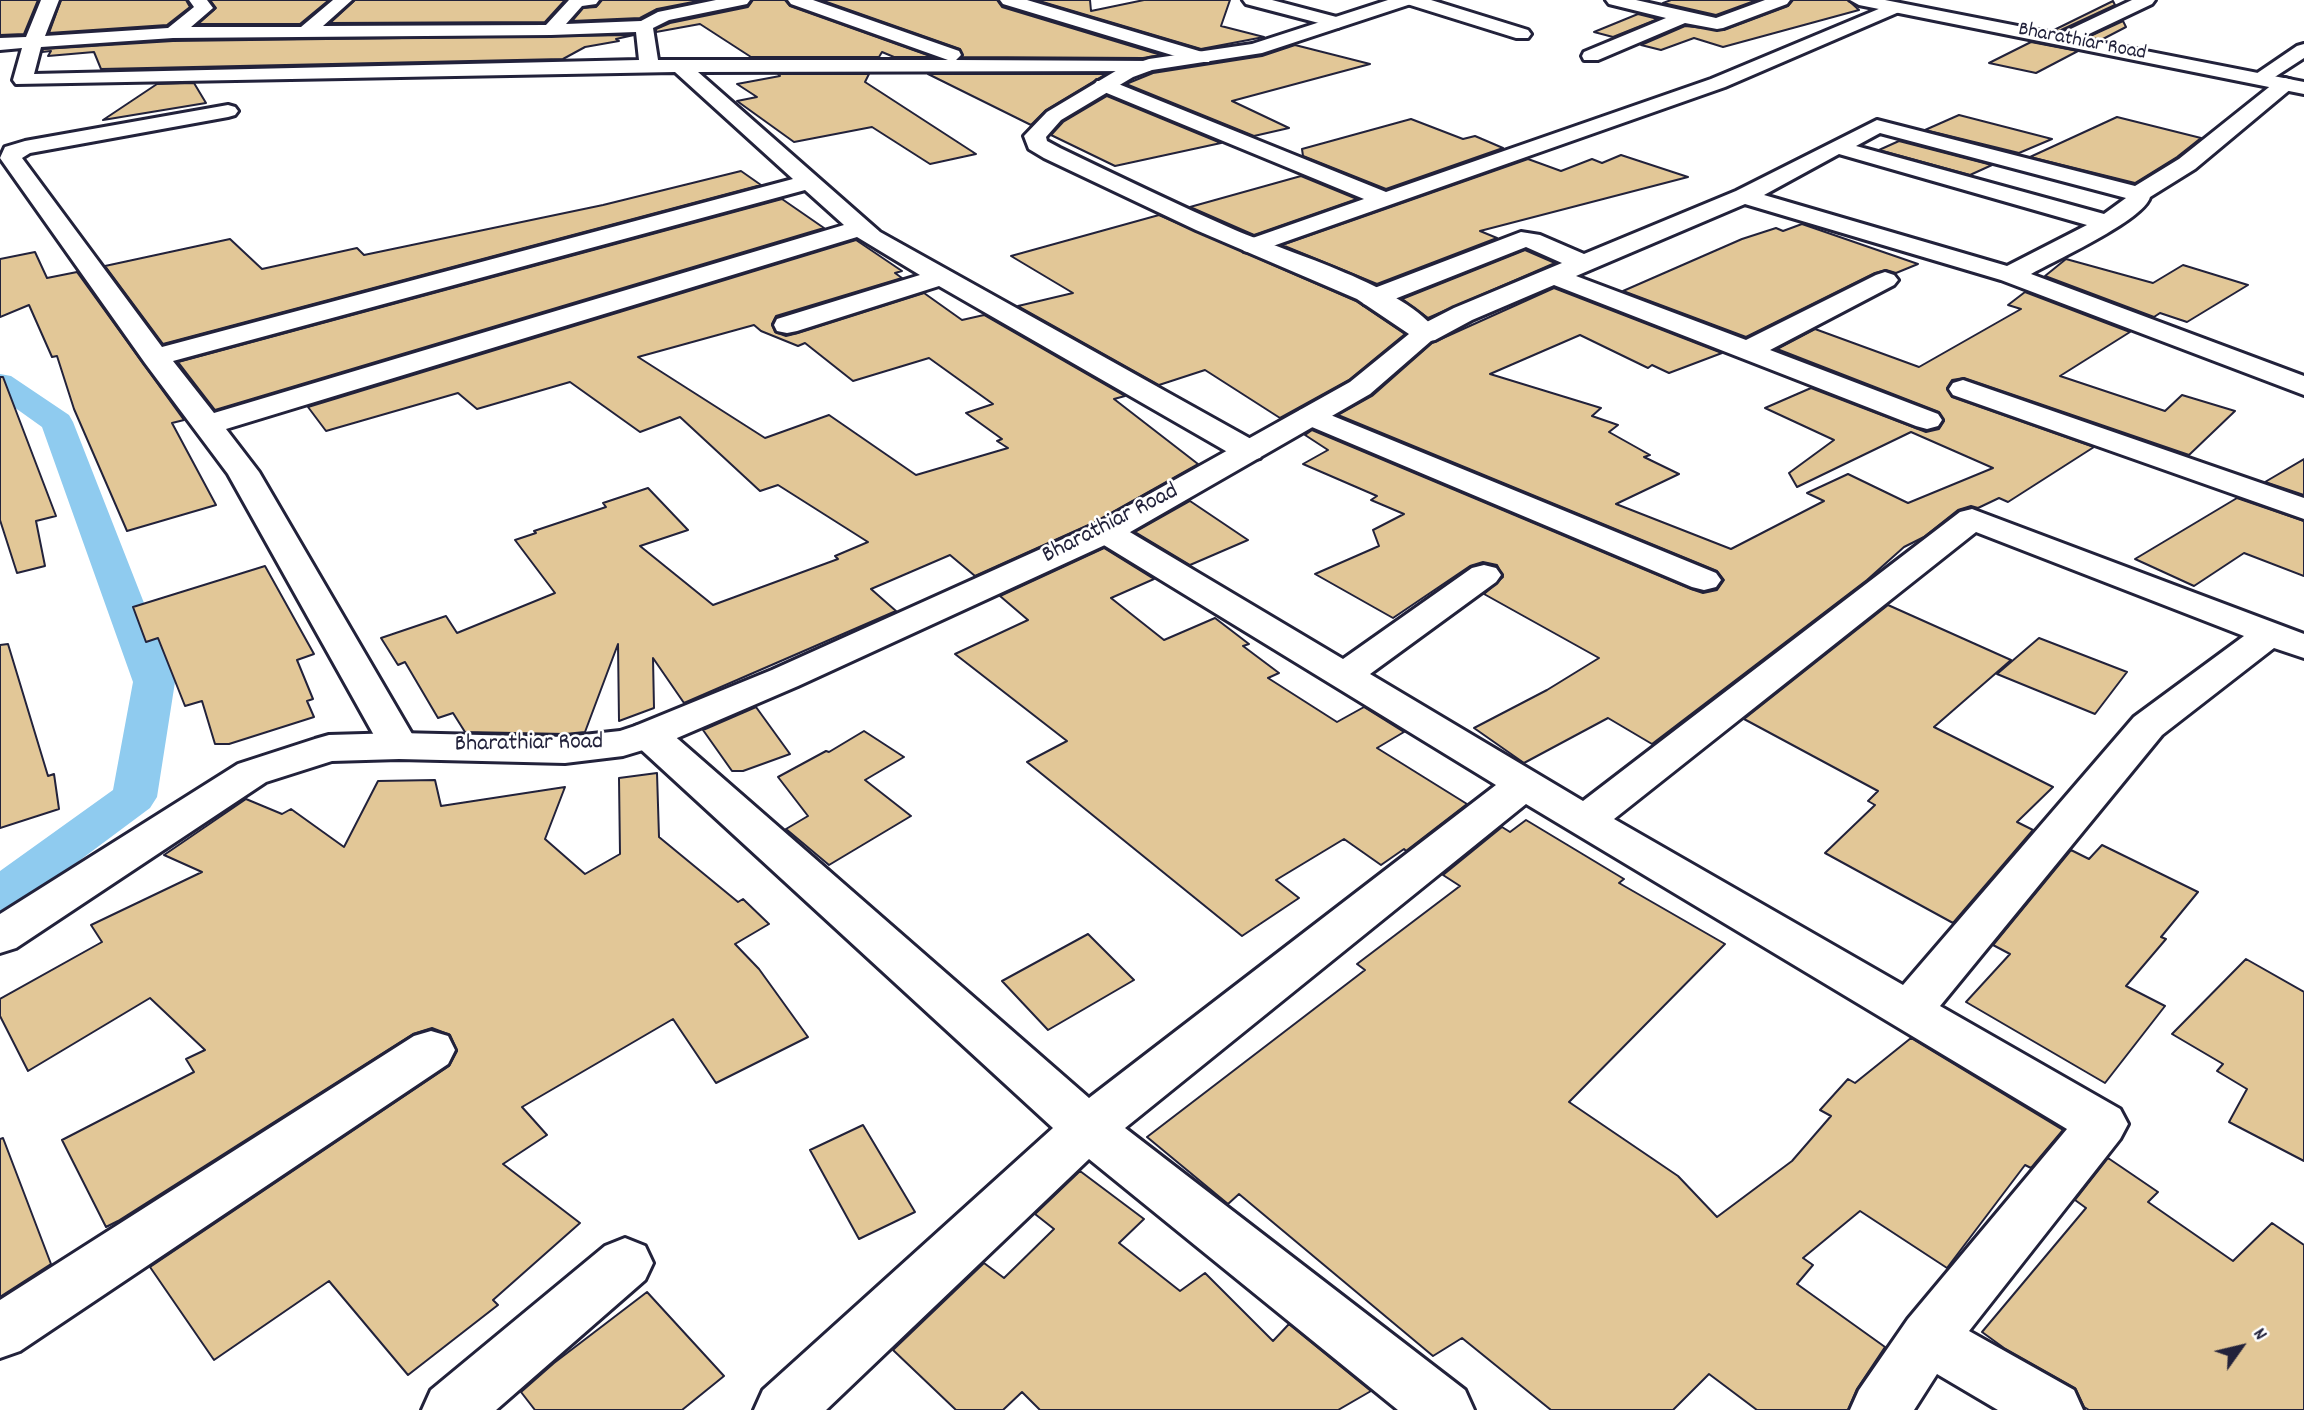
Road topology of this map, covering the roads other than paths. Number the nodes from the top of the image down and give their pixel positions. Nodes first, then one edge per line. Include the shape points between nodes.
1 (50, 0) edge
2 (198, 0) edge
3 (343, 0) edge
4 (590, 0) edge
5 (741, 0) edge
6 (797, 0) edge
7 (1009, 0) edge
8 (1252, 0) edge
9 (1405, 0) edge
10 (1413, 0) edge
11 (1615, 0) edge
12 (1781, 0) edge
13 (1860, 0) edge
14 (2146, 0) edge
15 (1893, 8) junction
16 (438, 15) dead end
17 (1683, 17) junction
18 (1084, 23) junction
19 (1338, 23) junction
20 (644, 26) junction
21 (422, 30) junction
22 (551, 30) junction
23 (307, 31) junction
24 (173, 33) junction
25 (1522, 34) dead end
26 (2064, 39) junction
27 (33, 42) junction
28 (0, 44) edge
29 (2304, 50) edge
30 (1591, 56) dead end
31 (1202, 58) junction
32 (977, 64) junction
33 (1060, 64) junction
34 (649, 65) junction
35 (679, 65) junction
36 (1149, 65) junction
37 (384, 70) junction
38 (2260, 78) junction
39 (50, 80) junction
40 (1104, 85) junction
41 (2295, 86) edge
42 (11, 92) dead end
43 (228, 111) dead end
44 (1837, 147) junction
45 (809, 182) junction
46 (2138, 194) junction
47 (1744, 196) junction
48 (1386, 200) junction
49 (2109, 223) junction
50 (861, 228) junction
51 (1253, 246) junction
52 (1583, 263) junction
53 (2010, 275) junction
54 (941, 276) junction
55 (1556, 276) junction
56 (1885, 280) dead end
57 (1373, 298) junction
58 (787, 325) dead end
59 (1425, 334) junction
60 (1748, 350) junction
61 (155, 357) junction
62 (2304, 386) edge
63 (1963, 389) dead end
64 (1311, 416) junction
65 (1927, 420) dead end
66 (207, 425) junction
67 (1250, 451) junction
68 (2304, 509) edge
69 (1106, 531) junction
70 (1484, 575) dead end
71 (1704, 580) dead end
72 (2287, 641) edge
73 (1343, 676) junction
74 (649, 735) junction
75 (400, 746) junction
76 (1524, 784) junction
77 (1585, 821) junction
78 (0, 936) edge
79 (1909, 1011) junction
80 (431, 1050) dead end
81 (1088, 1128) junction
82 (625, 1263) dead end
83 (0, 1332) edge
84 (1928, 1338) junction
85 (452, 1410) edge
86 (784, 1410) edge
87 (1444, 1410) edge
88 (1880, 1410) edge
89 (2053, 1410) edge

1 - 27 street
2 - 24 street via 204,8
3 - 23 street
4 - 22 street via 576,2
5 - 20 street via 664,16
6 - 32 street
7 - 18 street
8 - 19 street
9 - 19 street
10 - 25 street
11 - 17 street
12 - 17 street via 1717,24
13 - 15 street, Bharathiar Road
14 - 26 street
15 - 26 street, Bharathiar Road
15 - 48 street via 1718,83
16 - 21 street
17 - 30 street
18 - 31 street
18 - 33 street
19 - 31 street via 1255,49
20 - 22 street
20 - 34 street
21 - 22 street
21 - 23 street
21 - 37 street
23 - 24 street
24 - 27 street
26 - 38 street, Bharathiar Road
27 - 28 street
27 - 39 street via 23,80
29 - 38 street
31 - 36 street
32 - 33 street
32 - 35 street
33 - 36 street
34 - 35 street
34 - 37 street
35 - 45 street
36 - 40 street
37 - 39 street
38 - 41 street, Bharathiar Road
39 - 42 street
40 - 48 street
40 - 51 street via 1054,116 1035,136 1037,144
41 - 46 street
43 - 61 street via 25,147 11,158
44 - 46 street, Bharathiar Road via 1877,126
44 - 47 street, Bharathiar Road
44 - 49 street
45 - 50 street
45 - 61 street
46 - 49 street via 2138,200
47 - 52 street, Bharathiar Road
47 - 53 street
48 - 51 street
49 - 53 street
50 - 54 street
50 - 66 street
51 - 57 street
52 - 55 street, Bharathiar Road
52 - 57 street via 1521,239
53 - 62 street
54 - 58 street
54 - 67 street
55 - 59 street, Bharathiar Road
55 - 60 street
56 - 60 street
57 - 59 street via 1407,317
59 - 64 street, Bharathiar Road via 1360,388
60 - 65 street
61 - 66 street
63 - 68 street
64 - 67 street, Bharathiar Road
64 - 71 street
66 - 75 street via 243,472
67 - 69 street, Bharathiar Road
69 - 73 street
69 - 74 street, Bharathiar Road
70 - 73 street
72 - 77 street via 1972,519
72 - 79 street via 2148,726
73 - 76 street
74 - 75 street, Bharathiar Road via 565,750
74 - 81 street
75 - 78 street, Bharathiar Road via 330,748 251,773
76 - 77 street
76 - 81 street
77 - 79 street
79 - 84 street via 2102,1124
80 - 83 street
81 - 86 street
81 - 87 street
82 - 85 street
84 - 88 street
84 - 89 street

